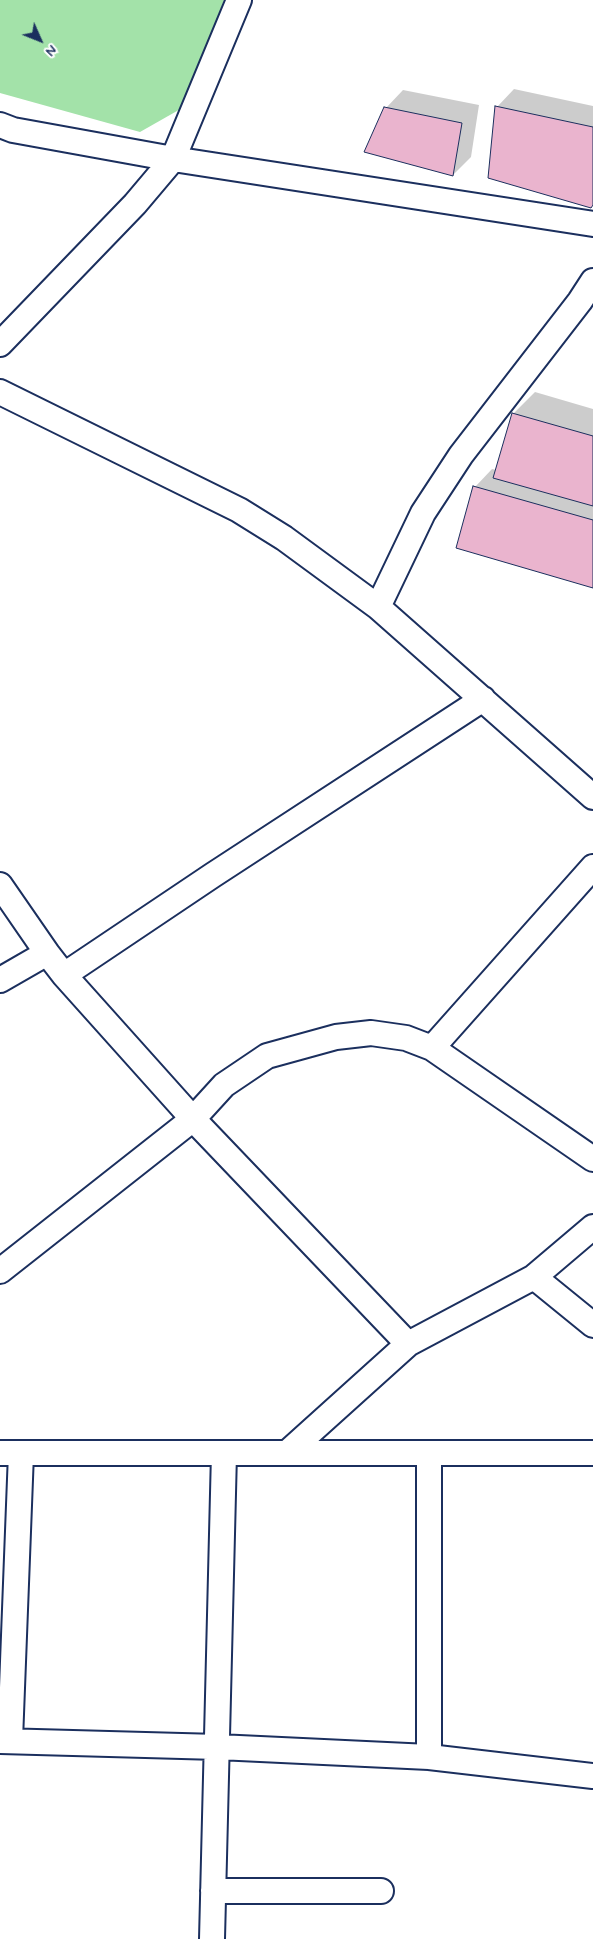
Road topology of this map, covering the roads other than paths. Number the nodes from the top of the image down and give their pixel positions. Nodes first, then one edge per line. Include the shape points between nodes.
1 (239, 0) edge
2 (0, 125) edge
3 (173, 160) junction
4 (593, 224) edge
5 (593, 281) edge
6 (587, 303) edge
7 (0, 344) edge
8 (0, 392) edge
9 (378, 607) junction
10 (483, 699) junction
11 (593, 797) edge
12 (593, 867) edge
13 (0, 885) edge
14 (47, 953) junction
15 (64, 975) junction
16 (0, 980) edge
17 (432, 1048) junction
18 (193, 1119) junction
19 (593, 1158) edge
20 (593, 1227) edge
21 (0, 1271) edge
22 (534, 1277) junction
23 (593, 1325) edge
24 (408, 1344) junction
25 (10, 1453) edge
26 (224, 1453) junction
27 (287, 1453) junction
28 (429, 1453) junction
29 (593, 1453) edge
30 (5, 1740) edge
31 (218, 1747) junction
32 (429, 1758) junction
33 (593, 1776) edge
34 (214, 1891) junction
35 (381, 1891) dead end
36 (212, 1939) edge

1 - 3 street
2 - 3 street
3 - 4 street
3 - 7 street
5 - 6 street
6 - 9 street via 460,455 423,513
8 - 9 street via 239,510 284,538
9 - 10 street
10 - 11 street
10 - 15 street
12 - 17 street
13 - 14 street
14 - 15 street
14 - 16 street
15 - 18 street
17 - 18 street via 406,1038 371,1033 336,1038 267,1056 224,1085
17 - 19 street
18 - 21 street
18 - 24 street
20 - 22 street
22 - 23 street
22 - 24 street
24 - 27 street
25 - 26 street
25 - 30 street
26 - 27 street
26 - 31 street
27 - 28 street
28 - 29 street
28 - 32 street
30 - 31 street
31 - 32 street
31 - 34 street
32 - 33 street
34 - 35 street
34 - 36 street

